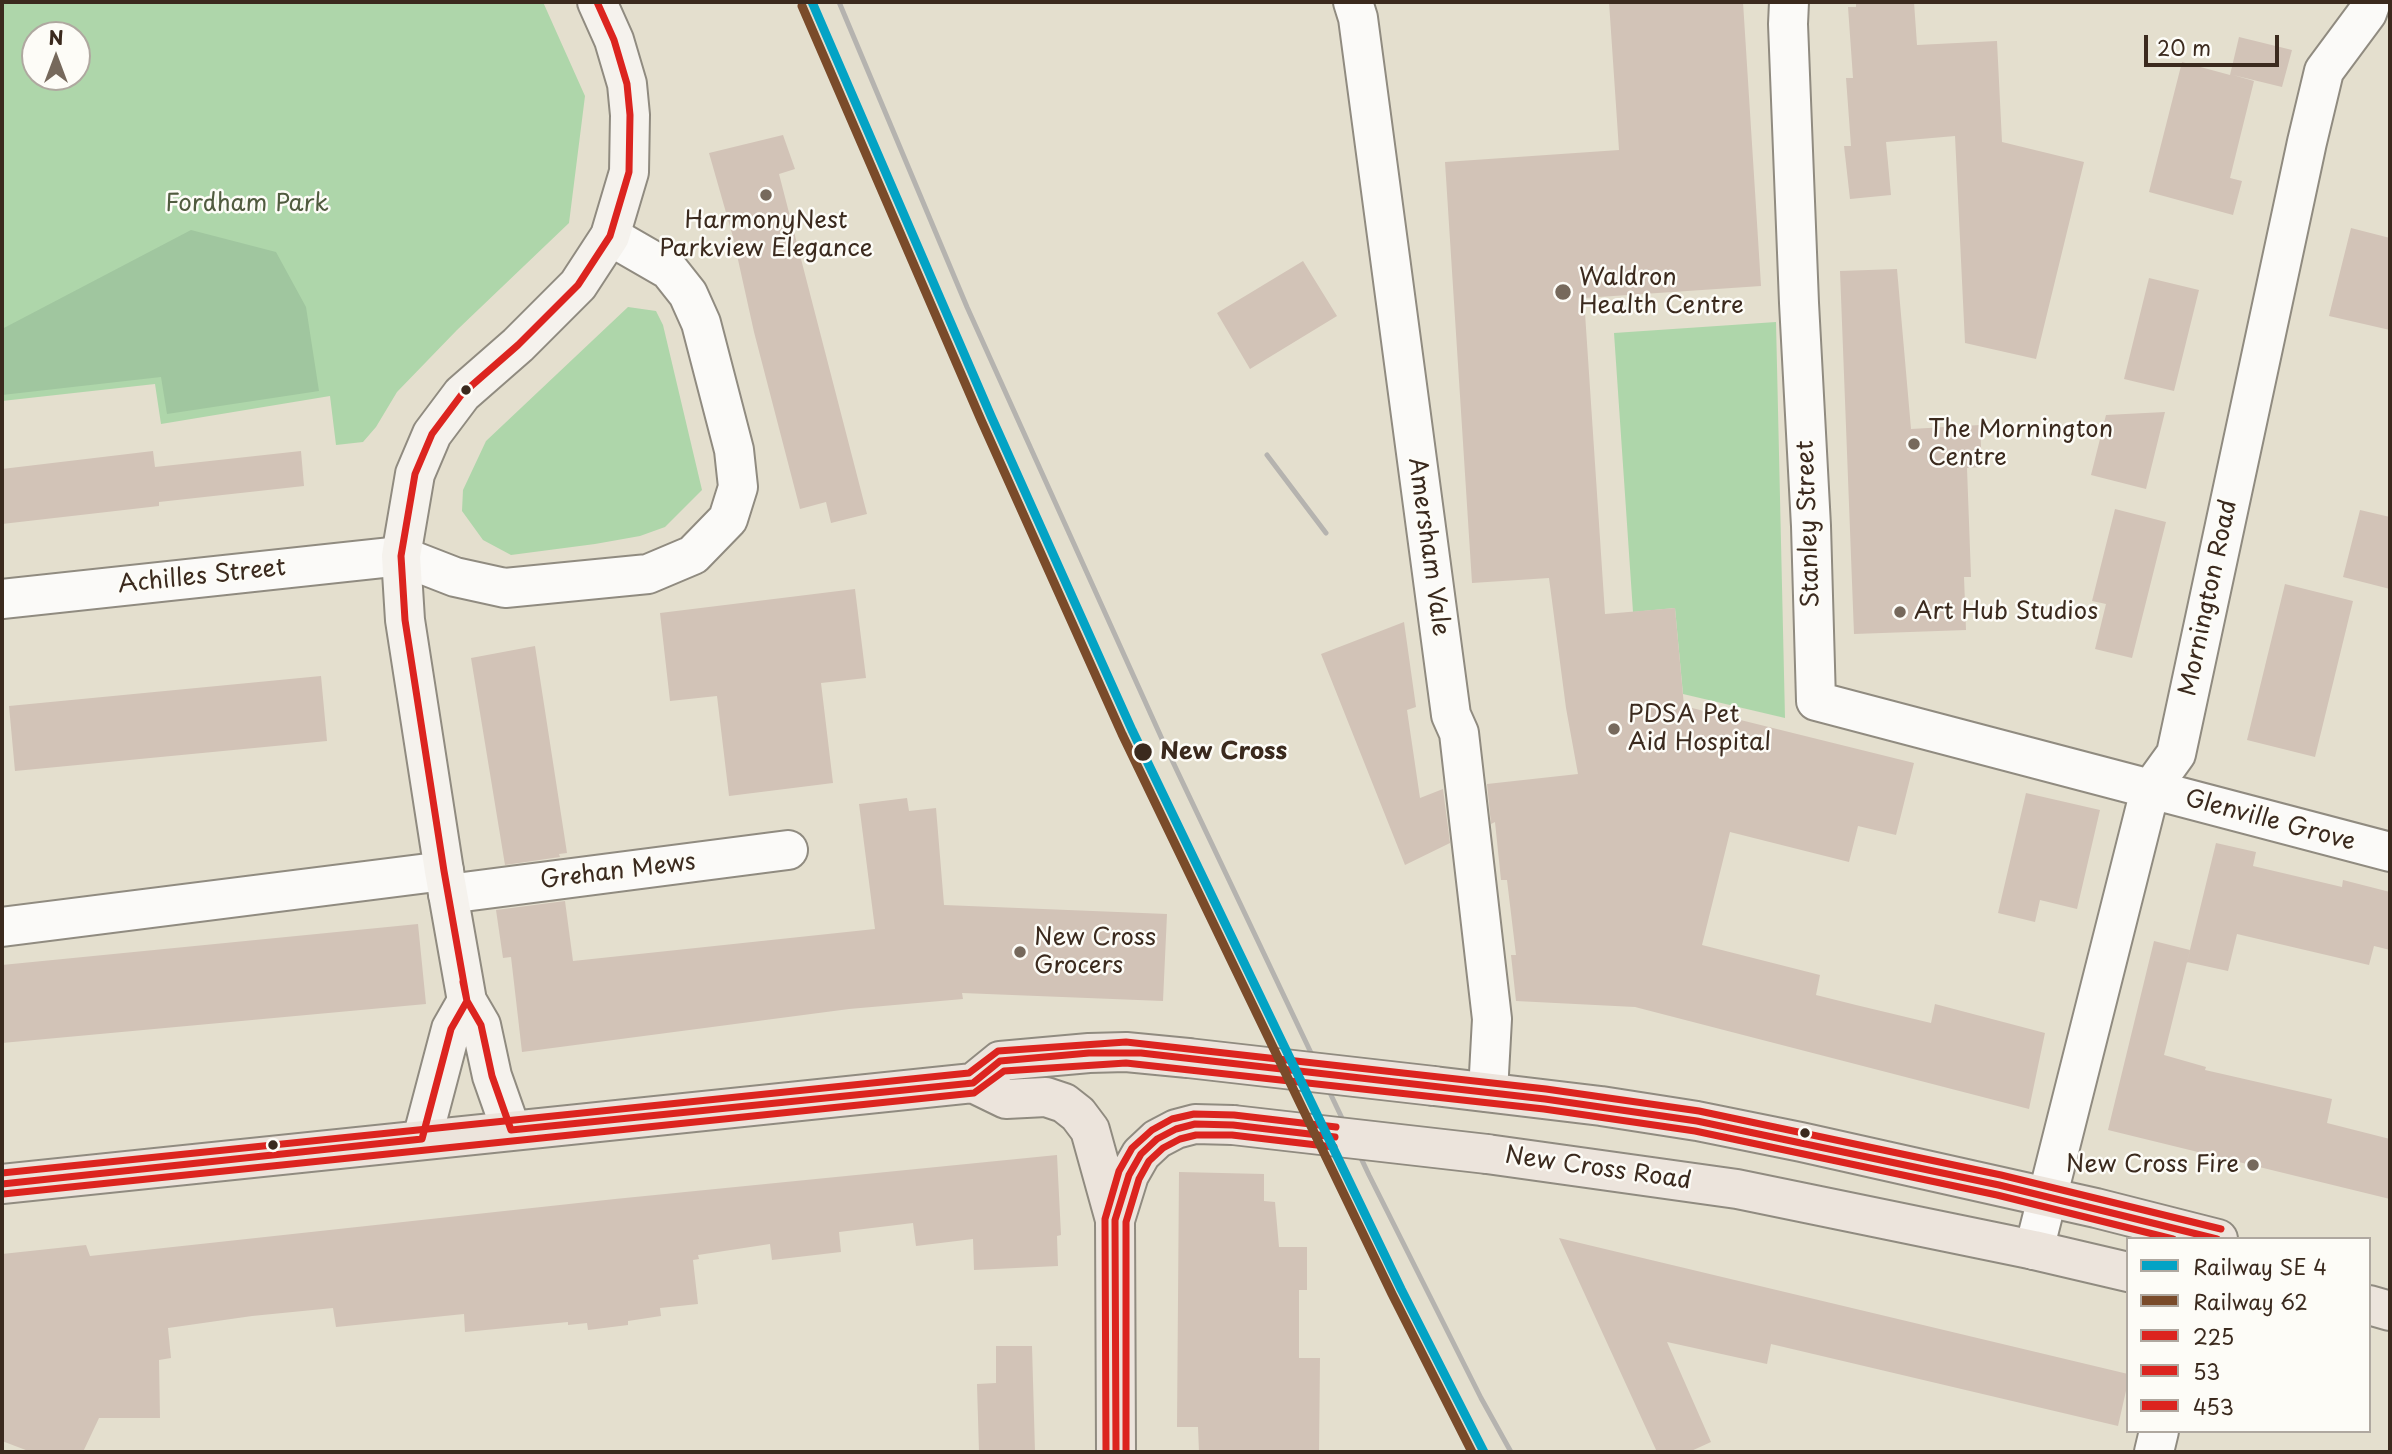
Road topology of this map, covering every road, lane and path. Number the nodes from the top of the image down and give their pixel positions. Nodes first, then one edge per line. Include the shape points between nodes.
1 (597, 2) edge
2 (1353, 2) edge
3 (1789, 2) edge
4 (2371, 2) edge
5 (610, 236) junction
6 (401, 556) junction
7 (2, 599) edge
8 (2150, 790) junction
9 (788, 850) dead end
10 (2390, 852) edge
11 (446, 883) junction
12 (2, 927) edge
13 (467, 1001) junction
14 (973, 1083) junction
15 (1475, 1091) junction
16 (510, 1130) junction
17 (422, 1139) junction
18 (2, 1184) edge
19 (2046, 1196) junction
20 (1115, 1220) junction
21 (2210, 1237) edge
22 (2034, 1250) junction
23 (2126, 1272) edge
24 (2371, 1306) edge
25 (2390, 1311) edge
26 (2159, 1433) edge
27 (1116, 1452) edge
28 (2154, 1452) edge

1 - 5 main road via 614,40 631,115 629,172
2 - 15 street, Amersham Vale via 1451,715 1459,733 1492,1019
3 - 8 street, Stanley Street via 1816,701
4 - 8 street, Mornington Road via 2324,71 2176,754
5 - 6 main road via 578,285 462,394 432,434 415,474
5 - 6 street via 669,271 688,294 701,323 734,450 738,487 728,519 693,555 648,574 505,588 455,577
6 - 7 street, Achilles Street
6 - 11 main road via 405,620
8 - 10 street, Glenville Grove
8 - 19 street, Mornington Road
9 - 11 street, Grehan Mews
11 - 12 street, Grehan Mews
11 - 13 main road
13 - 16 main road via 481,1025
13 - 17 main road via 451,1029
14 - 15 highway, bridge via 1000,1061 1113,1052
14 - 16 highway
14 - 20 highway via 1006,1099 1046,1097 1078,1114 1090,1130
15 - 19 highway via 1697,1121
16 - 17 highway
17 - 18 highway
19 - 21 highway
19 - 22 street, Mornington Road
20 - 22 highway, New Cross Road, bridge via 1129,1175 1157,1139 1195,1124 1233,1125 1737,1189
20 - 27 highway
22 - 23 highway, New Cross Road
24 - 25 highway
26 - 28 street

